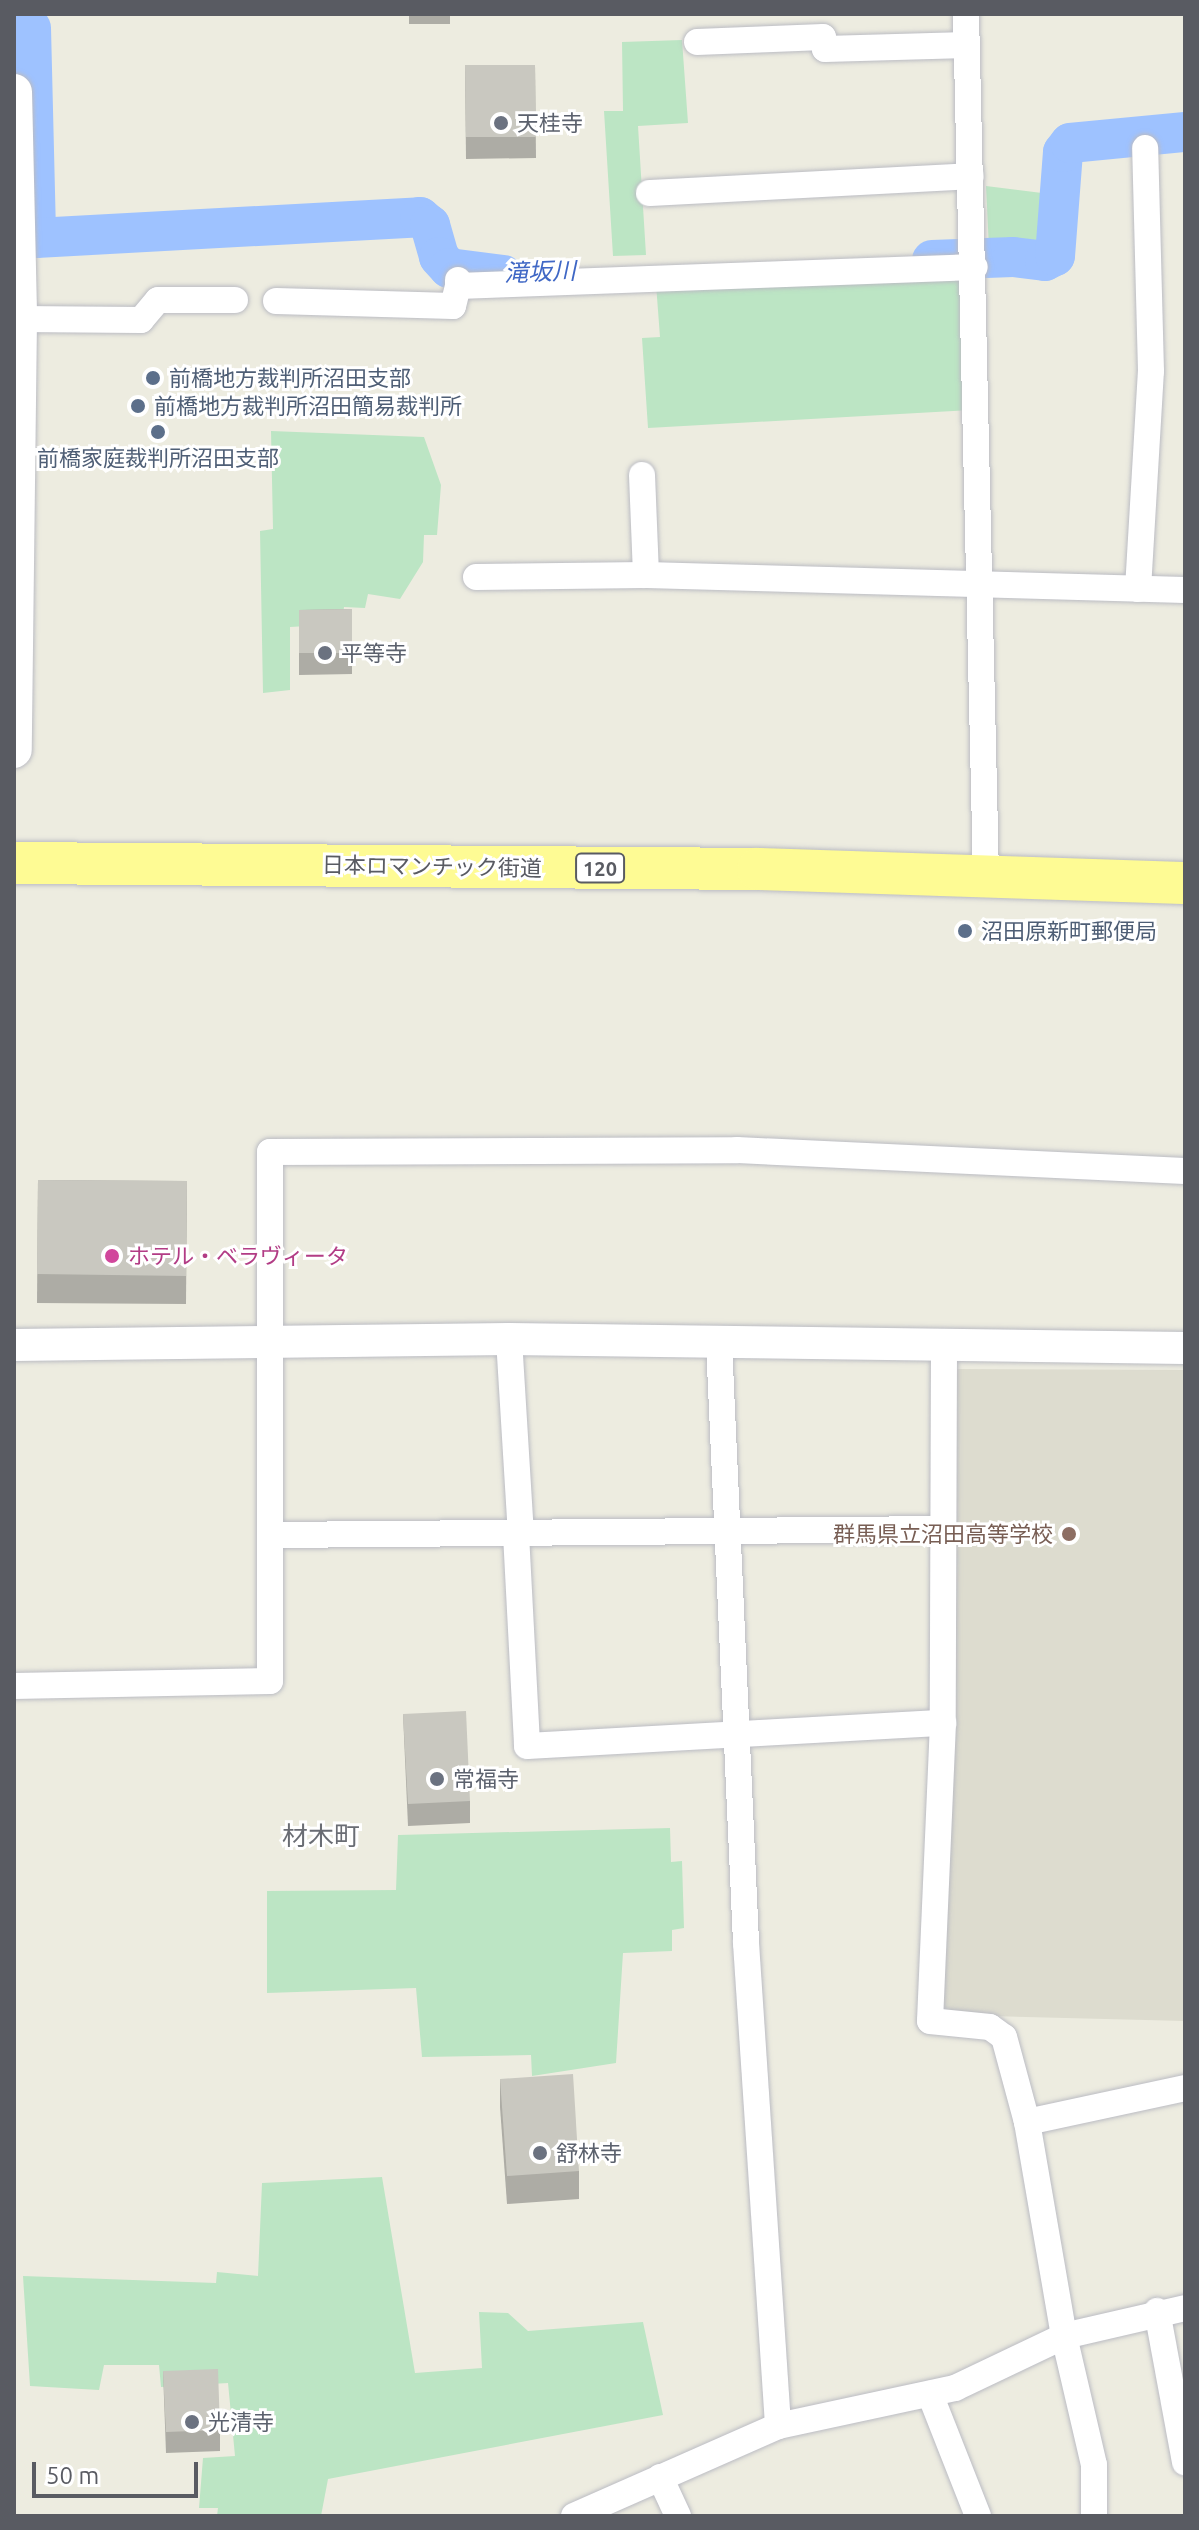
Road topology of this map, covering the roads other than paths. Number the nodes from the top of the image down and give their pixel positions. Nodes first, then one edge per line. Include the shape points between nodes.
1 (966, 14) edge
2 (697, 42) dead end
3 (967, 45) junction
4 (14, 92) edge
5 (18, 137) edge
6 (1145, 148) dead end
7 (971, 176) junction
8 (649, 193) dead end
9 (974, 257) junction
10 (235, 300) dead end
11 (276, 301) dead end
12 (19, 319) junction
13 (642, 475) dead end
14 (646, 575) junction
15 (476, 577) dead end
16 (983, 583) junction
17 (1138, 589) junction
18 (1185, 590) edge
19 (15, 607) edge
20 (14, 750) edge
21 (14, 863) edge
22 (986, 878) junction
23 (1185, 883) edge
24 (1185, 1171) edge
25 (509, 1339) junction
26 (270, 1340) junction
27 (719, 1343) junction
28 (14, 1345) edge
29 (944, 1348) junction
30 (1185, 1348) edge
31 (944, 1529) junction
32 (728, 1531) junction
33 (518, 1534) junction
34 (272, 1535) junction
35 (14, 1686) edge
36 (943, 1723) junction
37 (737, 1736) junction
38 (1185, 2088) edge
39 (1027, 2122) junction
40 (1185, 2308) edge
41 (1157, 2311) junction
42 (1064, 2336) junction
43 (930, 2394) junction
44 (778, 2426) junction
45 (1185, 2462) edge
46 (660, 2477) junction
47 (574, 2516) edge
48 (678, 2516) edge
49 (978, 2516) edge
50 (1094, 2516) edge

1 - 3 street
2 - 3 street via 823,37 825,49
3 - 7 street
4 - 5 main road
5 - 12 main road
6 - 17 street via 1151,371
7 - 8 street
7 - 9 street
9 - 11 street via 458,283 453,306
9 - 16 street
10 - 12 street via 158,300 141,320
12 - 19 main road
13 - 14 street
14 - 15 street
14 - 16 street
16 - 17 street
16 - 22 street
17 - 18 street
19 - 20 main road
21 - 22 highway, 日本ロマンチック街道 / 120 via 758,869
22 - 23 highway, 日本ロマンチック街道 / 120
24 - 26 street via 737,1150 270,1152
25 - 26 street
25 - 27 street
25 - 33 street
26 - 28 street
26 - 34 street via 267,1529
27 - 29 street
27 - 32 street
29 - 30 street
29 - 31 street
31 - 32 street
31 - 36 street
32 - 33 street
32 - 37 street
33 - 34 street
33 - 37 street via 527,1746
34 - 35 street via 270,1681
36 - 37 street
36 - 39 street via 930,2021 990,2027 1004,2037
37 - 44 street
38 - 39 street
39 - 42 street
40 - 41 street
41 - 42 street
41 - 45 street
42 - 43 street via 955,2388
42 - 50 street via 1094,2465
43 - 44 street
43 - 49 street
44 - 46 street
46 - 47 street
46 - 48 street

